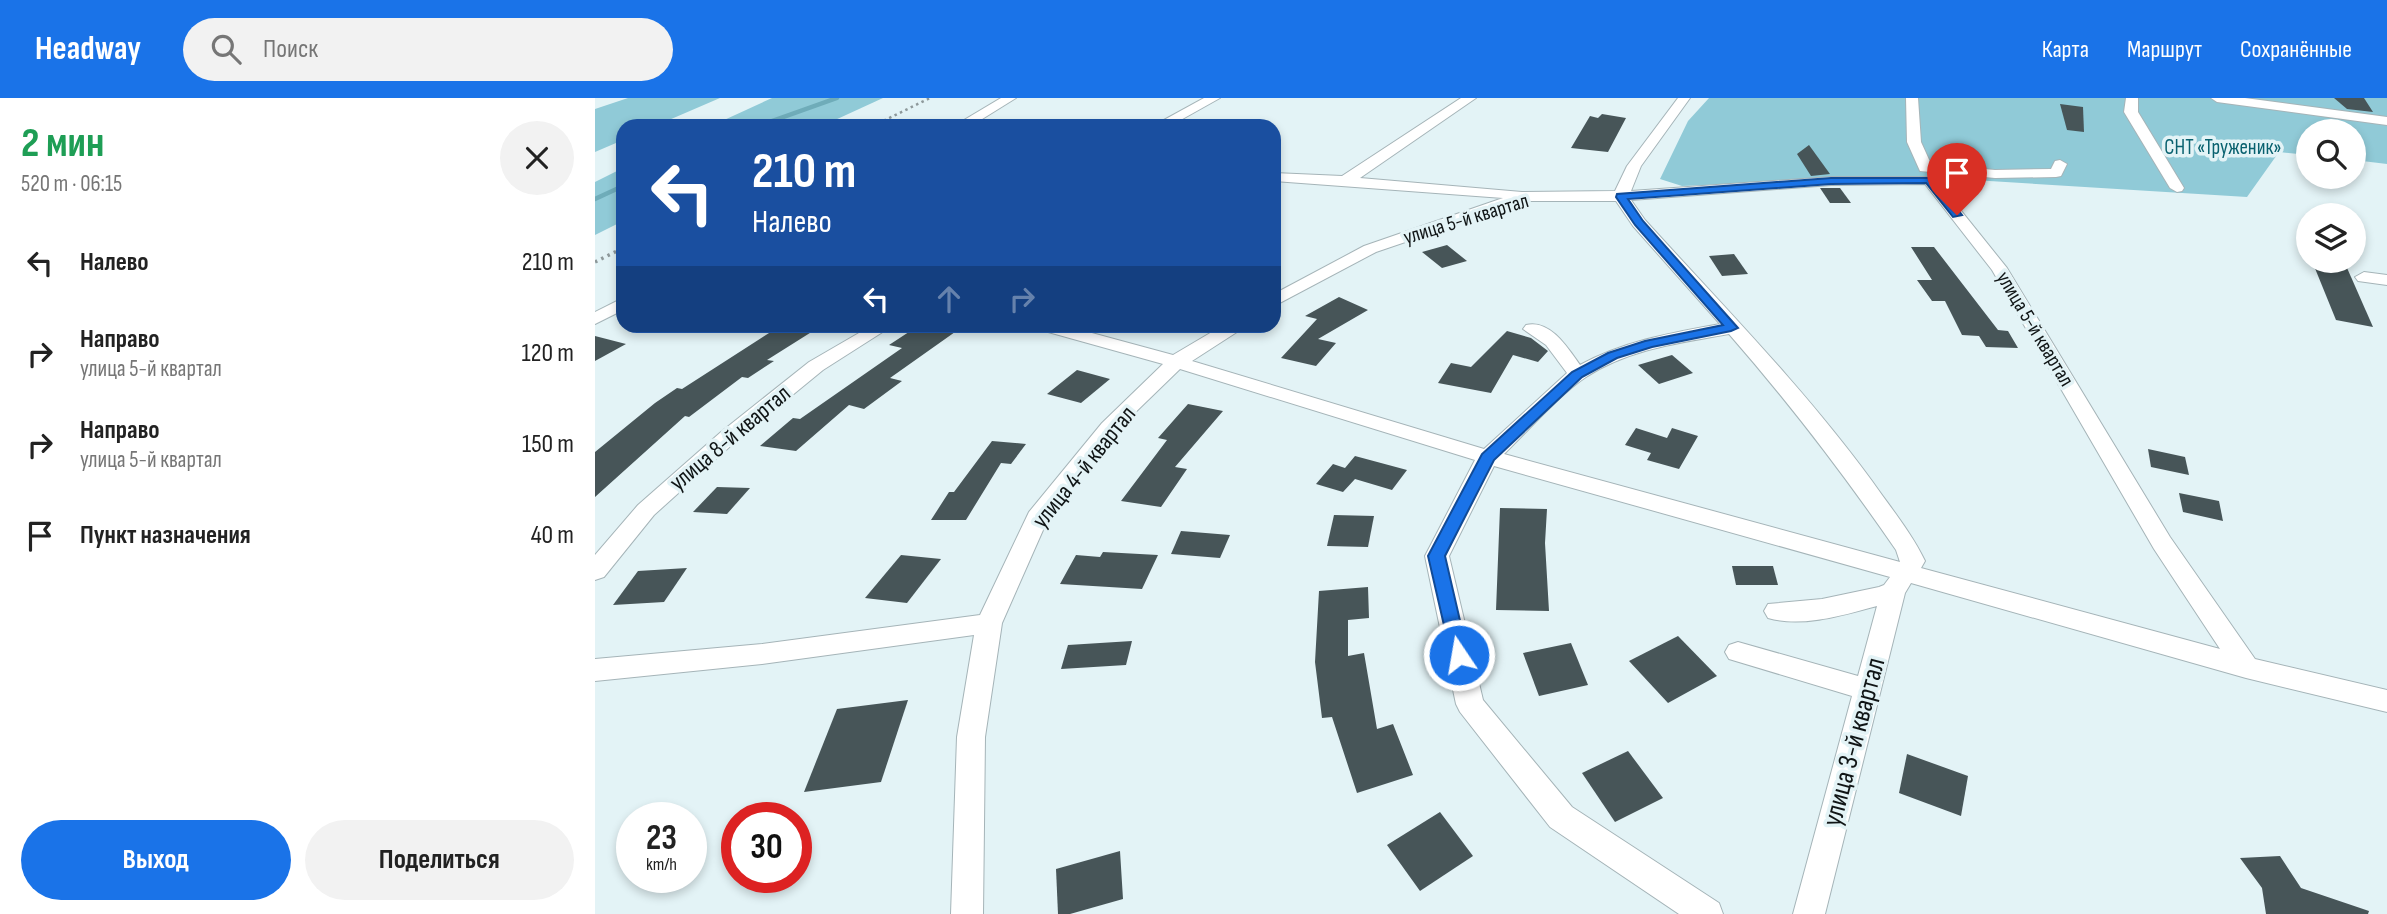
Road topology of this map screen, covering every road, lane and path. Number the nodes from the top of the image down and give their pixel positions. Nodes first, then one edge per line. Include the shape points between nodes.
1 (930, 98) edge
2 (1010, 98) edge
3 (1215, 98) edge
4 (1470, 98) edge
5 (1684, 98) edge
6 (1911, 98) edge
7 (2132, 98) edge
8 (2217, 98) edge
9 (2254, 100) edge
10 (887, 119) edge
11 (973, 119) edge
12 (1174, 119) edge
13 (2387, 121) edge
14 (2060, 164) dead end
15 (1281, 177) edge
16 (1345, 181) junction
17 (2178, 188) dead end
18 (1525, 196) junction
19 (1621, 197) junction
20 (616, 251) edge
21 (595, 261) edge
22 (2364, 277) dead end
23 (2387, 281) edge
24 (1281, 297) edge
25 (616, 307) edge
26 (595, 318) edge
27 (1731, 328) junction
28 (1532, 329) dead end
29 (871, 333) edge
30 (1072, 333) edge
31 (1223, 333) edge
32 (1176, 362) junction
33 (1577, 374) junction
34 (1488, 457) junction
35 (595, 571) edge
36 (1898, 583) junction
37 (1777, 611) dead end
38 (989, 623) junction
39 (1738, 652) dead end
40 (2246, 667) junction
41 (595, 670) edge
42 (1867, 690) junction
43 (2386, 704) edge
44 (968, 914) edge
45 (1707, 914) edge
46 (1809, 914) edge

1 - 10 path
2 - 11 street
3 - 12 street
4 - 16 street
5 - 19 street via 1634,166
6 - 14 street via 1914,142 1925,168 2056,173
7 - 17 street via 2131,112
8 - 9 street
9 - 13 street
15 - 16 street
16 - 18 street
18 - 19 street, улица 5-й квартал
18 - 24 street, улица 5-й квартал via 1370,249
19 - 27 street
19 - 40 street, улица 5-й квартал via 1831,181 1929,180 1999,268 2162,542
20 - 21 path
22 - 23 street
25 - 26 street
27 - 33 street via 1649,343 1612,355
27 - 36 street, улица 3-й квартал via 1843,457 1907,548 1913,561
28 - 33 street via 1553,341
29 - 35 street, улица 8-й квартал via 817,366 727,437 646,510
30 - 32 street
31 - 32 street
32 - 34 street
32 - 38 street, улица 4-й квартал via 1109,427 1037,518
33 - 34 street
34 - 36 street
34 - 45 street via 1437,556 1470,704 1561,817
36 - 37 street via 1845,606
36 - 40 street
36 - 42 street, улица 3-й квартал
38 - 41 street via 762,654
38 - 44 street, улица 4-й квартал via 971,737
39 - 42 street
40 - 43 street
42 - 46 street, улица 3-й квартал

